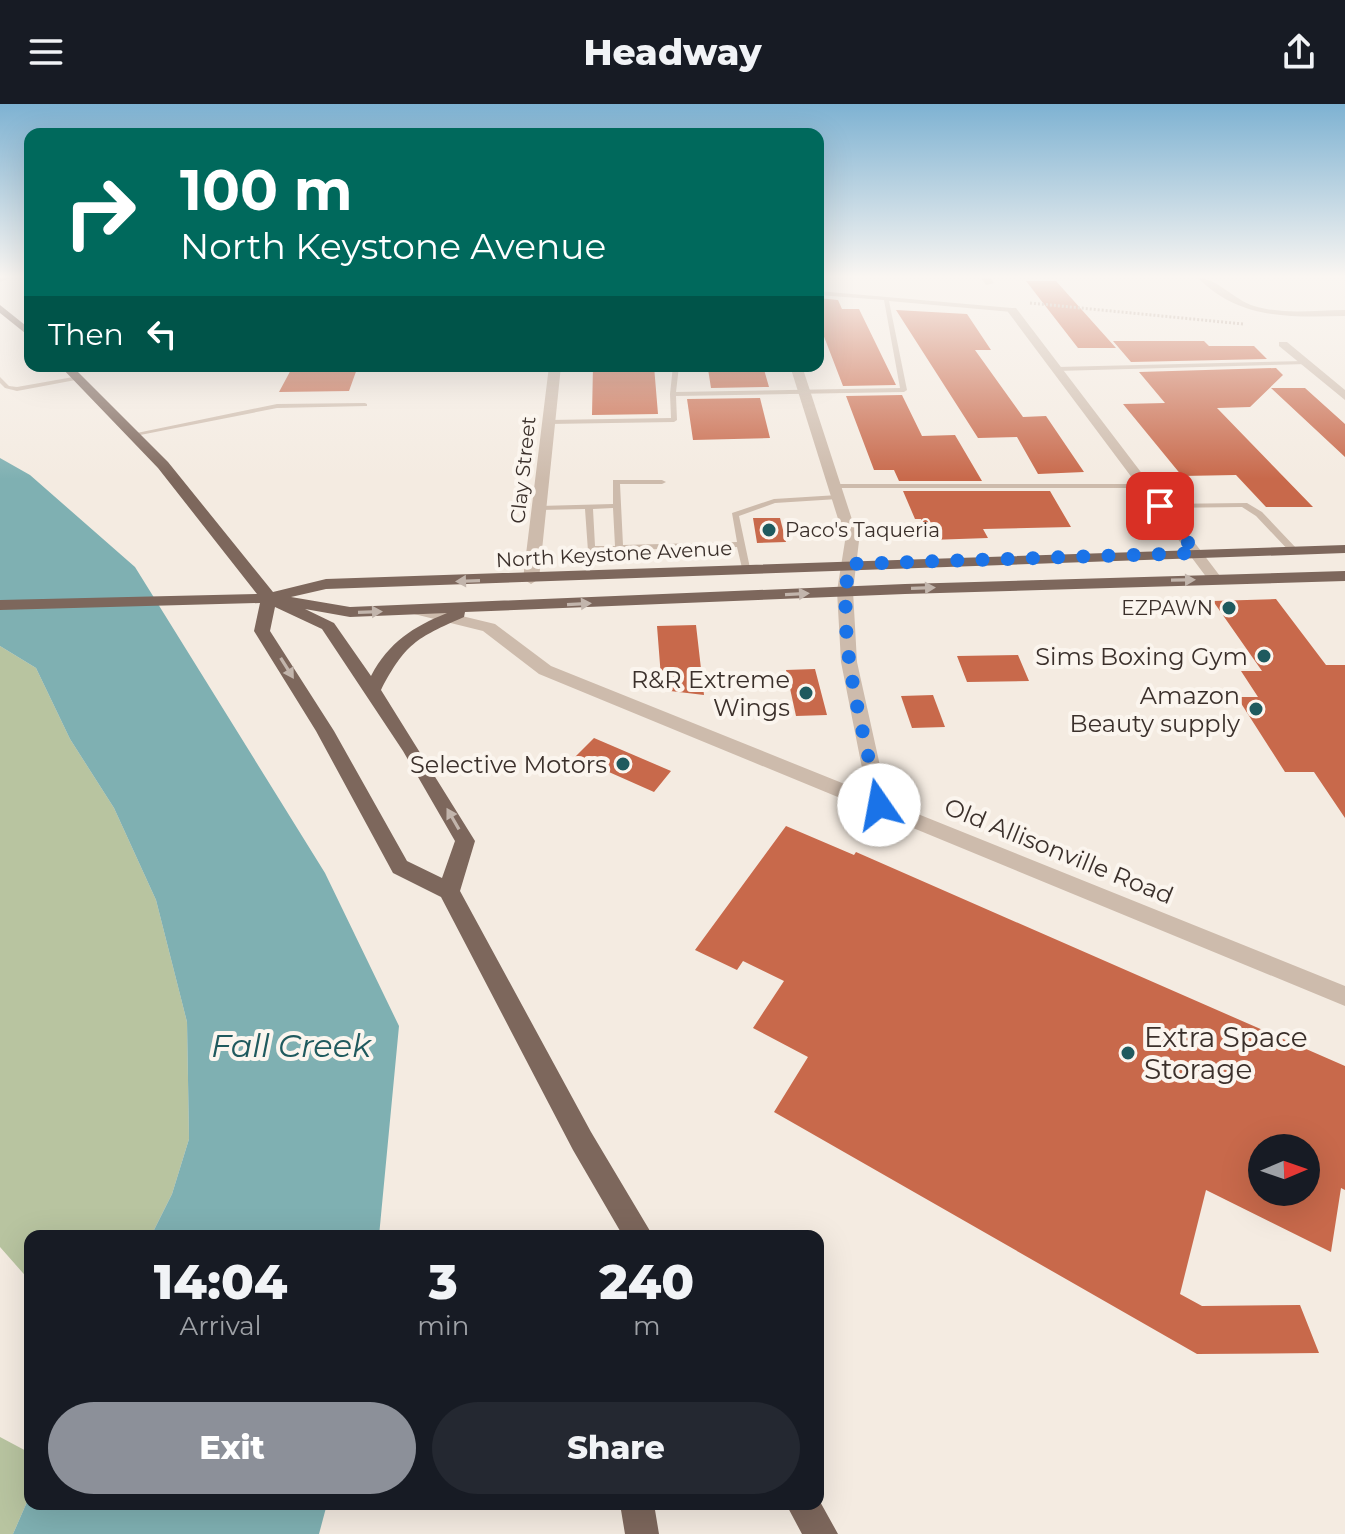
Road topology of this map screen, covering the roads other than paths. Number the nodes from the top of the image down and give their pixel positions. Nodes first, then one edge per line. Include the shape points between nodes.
1 (895, 345) edge
2 (1038, 345) edge
3 (1284, 345) edge
4 (1305, 363) junction
5 (1057, 369) junction
6 (72, 372) edge
7 (554, 372) edge
8 (675, 372) edge
9 (798, 372) edge
10 (79, 378) junction
11 (0, 379) edge
12 (804, 393) junction
13 (673, 394) junction
14 (1345, 396) edge
15 (365, 405) dead end
16 (549, 422) junction
17 (135, 434) junction
18 (662, 482) dead end
19 (1145, 486) junction
20 (836, 492) junction
21 (617, 506) junction
22 (1160, 506) junction
23 (589, 507) junction
24 (539, 508) junction
25 (794, 526) dead end
26 (847, 526) junction
27 (741, 544) junction
28 (619, 548) junction
29 (1345, 549) edge
30 (1294, 551) junction
31 (1196, 553) junction
32 (849, 564) junction
33 (746, 568) junction
34 (1345, 576) edge
35 (531, 579) junction
36 (1215, 579) junction
37 (845, 591) junction
38 (269, 598) junction
39 (0, 605) edge
40 (473, 608) junction
41 (416, 610) junction
42 (448, 618) junction
43 (373, 689) junction
44 (879, 805) junction
45 (449, 891) junction
46 (1345, 996) edge
47 (635, 1230) edge
48 (638, 1510) edge
49 (807, 1510) edge
50 (642, 1534) edge
51 (821, 1534) edge

1 - 12 lane via 904,390
2 - 5 street
3 - 4 street
4 - 5 lane
4 - 14 street
5 - 19 street
6 - 10 main road
7 - 16 street, Clay Street
8 - 13 lane
9 - 12 street
10 - 11 lane via 17,389
10 - 17 main road
12 - 13 lane
12 - 20 street
13 - 16 lane via 674,420
15 - 17 lane via 277,406
16 - 24 street, Clay Street
17 - 38 main road
18 - 21 lane via 616,482
19 - 20 lane
19 - 22 street
20 - 26 street
20 - 27 lane via 774,501 735,515
21 - 23 lane
21 - 28 lane
22 - 30 lane via 1244,505
22 - 31 street
23 - 24 lane
23 - 28 lane via 591,549
24 - 35 street, Clay Street
25 - 26 lane
26 - 32 street via 853,549
27 - 28 lane
27 - 33 lane
29 - 30 main road, North Keystone Avenue
30 - 31 main road, North Keystone Avenue
31 - 32 main road, North Keystone Avenue
31 - 36 street
32 - 33 main road, North Keystone Avenue
32 - 37 street
33 - 35 main road, North Keystone Avenue
34 - 36 main road, North Keystone Avenue
35 -> 38 main road, North Keystone Avenue via 326,584
37 -> 36 main road, North Keystone Avenue
40 -> 37 main road, North Keystone Avenue
37 - 44 street via 849,662
38 - 39 main road, North Keystone Avenue
38 -> 41 main road, North Keystone Avenue via 350,612
38 - 43 main road via 328,626
38 -> 45 main road via 262,631 400,867
40 - 41 main road, North Keystone Avenue
40 - 42 main road
41 - 42 street, Old Allisonville Road
42 - 43 main road via 403,639 388,656
42 - 44 street, Old Allisonville Road via 489,627 545,670
45 -> 43 main road via 465,841
44 - 46 street, Old Allisonville Road
45 - 47 main road
48 - 50 main road
49 - 51 main road

